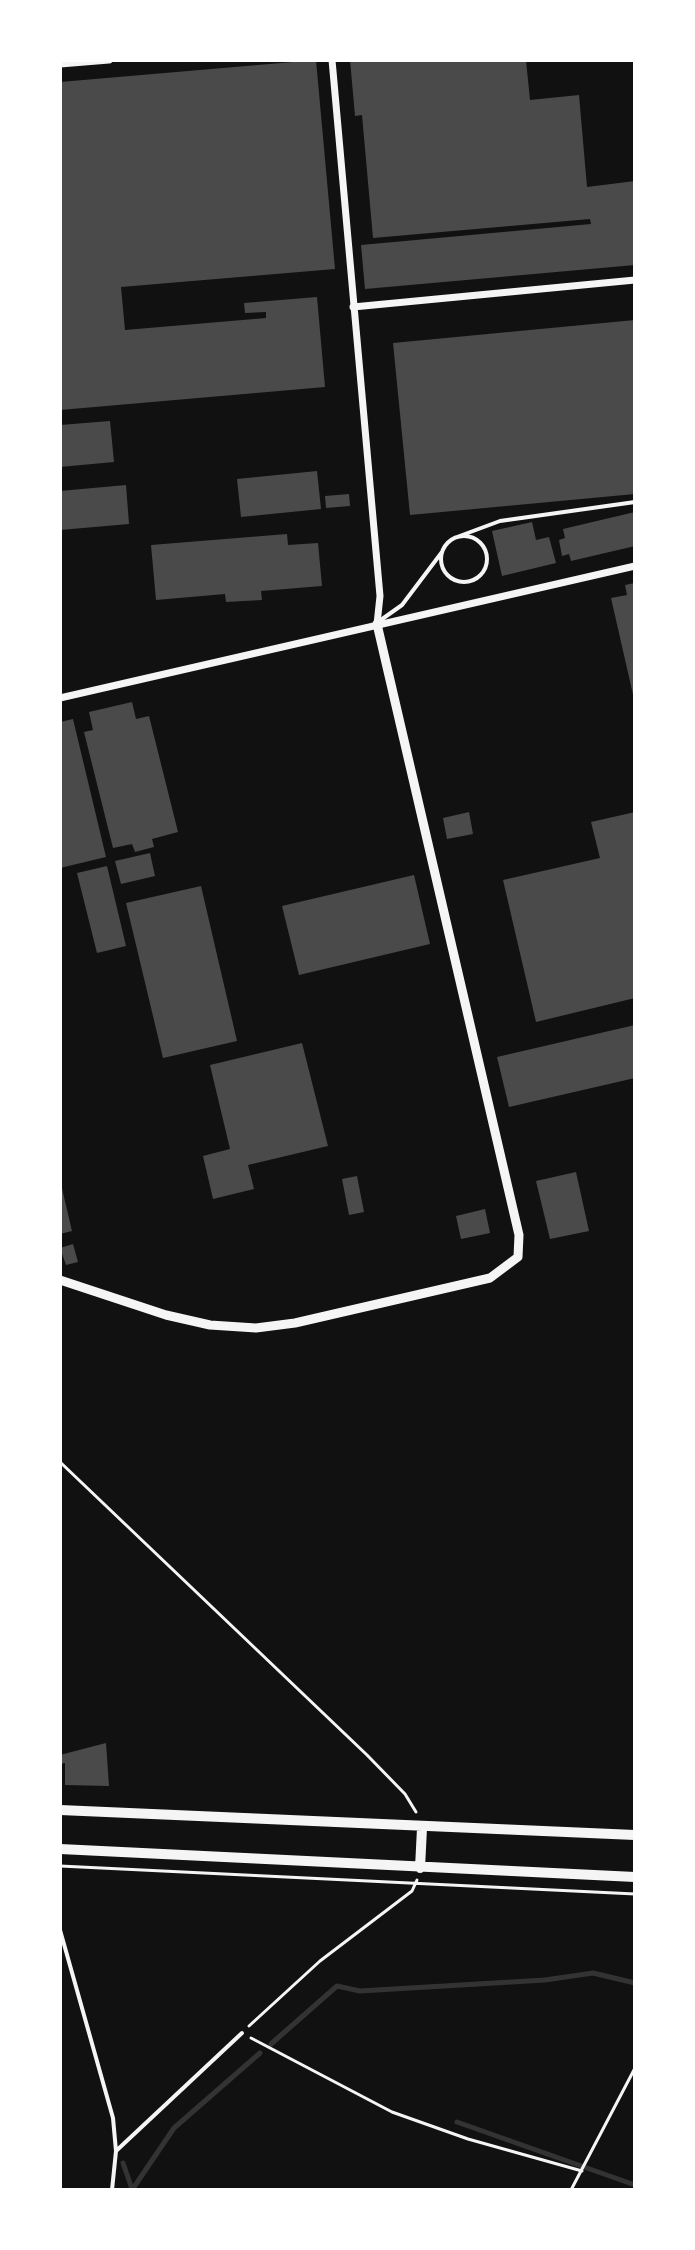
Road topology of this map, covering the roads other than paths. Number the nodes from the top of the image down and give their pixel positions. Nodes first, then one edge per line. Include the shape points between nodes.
1 (109, 60) edge
2 (332, 60) edge
3 (60, 64) edge
4 (635, 280) edge
5 (353, 307) junction
6 (635, 502) edge
7 (457, 537) junction
8 (443, 551) junction
9 (635, 566) edge
10 (377, 624) junction
11 (60, 698) edge
12 (60, 1280) edge
13 (60, 1810) edge
14 (422, 1828) junction
15 (635, 1835) edge
16 (60, 1849) edge
17 (420, 1868) junction
18 (635, 1877) edge
19 (60, 1930) edge
20 (242, 2033) road end
21 (116, 2151) junction
22 (112, 2190) edge

1 - 3 street
2 - 5 street
4 - 5 street
5 - 10 street via 380,596
6 - 7 lane via 500,521
7 - 8 lane
7 - 8 lane via 472,538 484,548 487,563 479,576 465,582 451,578 442,566
8 - 10 lane via 402,605
9 - 10 street
10 - 11 street
10 - 12 street via 519,1235 518,1257 490,1278 256,1328 166,1315
13 - 14 main road
14 - 15 main road
14 - 17 main road
16 - 17 main road
17 - 18 main road
19 - 21 lane via 99,2061
20 - 21 lane
21 - 22 lane

